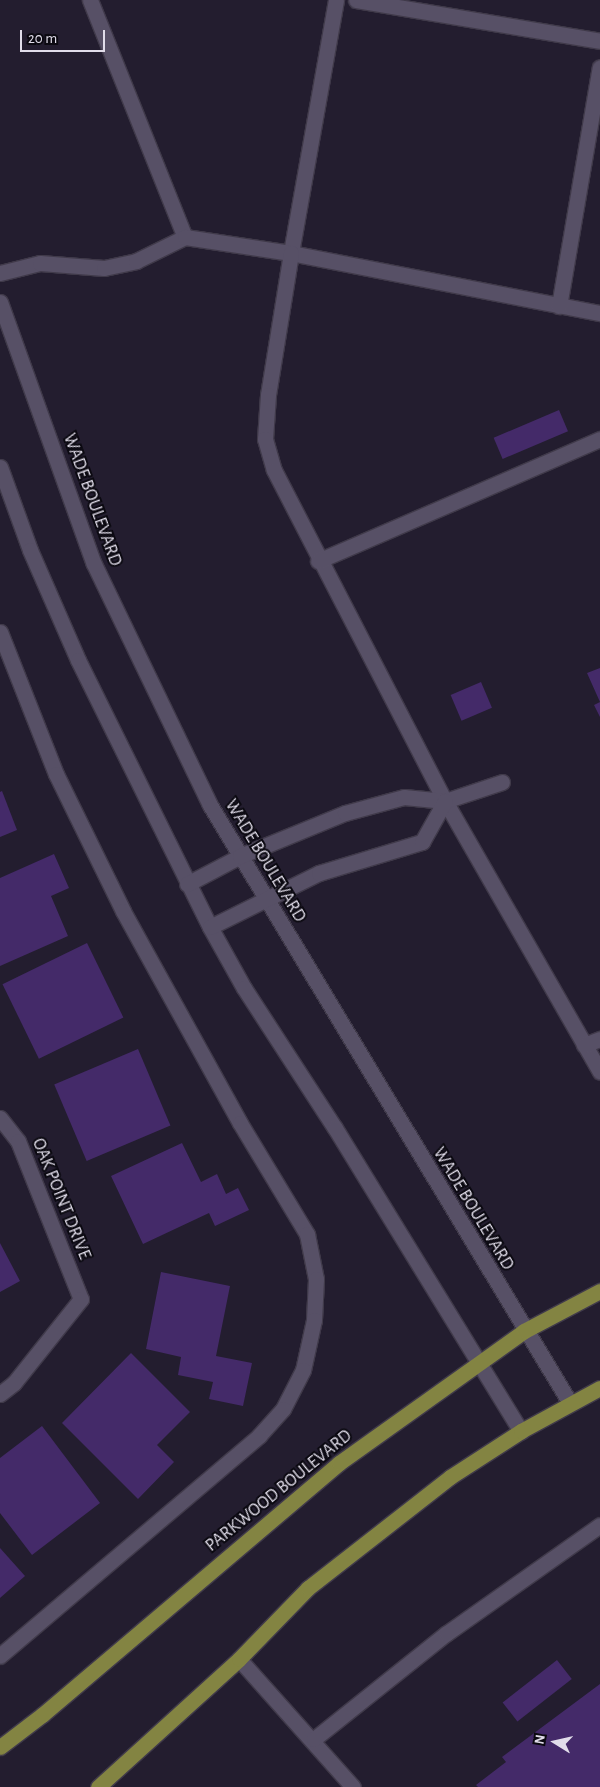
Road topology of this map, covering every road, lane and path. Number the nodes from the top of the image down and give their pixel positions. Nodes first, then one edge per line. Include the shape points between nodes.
1 (90, 0) edge
2 (336, 0) edge
3 (356, 0) edge
4 (600, 41) edge
5 (600, 67) edge
6 (185, 237) junction
7 (290, 253) junction
8 (0, 274) edge
9 (0, 302) edge
10 (559, 306) junction
11 (600, 313) edge
12 (600, 439) edge
13 (0, 467) edge
14 (318, 561) junction
15 (0, 632) edge
16 (502, 782) dead end
17 (445, 801) junction
18 (240, 856) junction
19 (188, 884) junction
20 (266, 899) junction
21 (210, 927) junction
22 (600, 1039) edge
23 (584, 1045) junction
24 (600, 1072) edge
25 (0, 1118) edge
26 (600, 1291) edge
27 (524, 1331) junction
28 (480, 1362) junction
29 (600, 1388) edge
30 (0, 1394) edge
31 (570, 1403) junction
32 (521, 1431) junction
33 (600, 1525) edge
34 (0, 1656) edge
35 (239, 1660) junction
36 (314, 1739) junction
37 (0, 1747) edge
38 (98, 1787) edge
39 (354, 1787) edge

1 - 6 street
2 - 7 street
3 - 4 street
5 - 10 street
6 - 7 street
6 - 8 street via 136,260 104,268 40,263
7 - 10 street
7 - 14 street via 268,395 265,439 274,470
9 - 18 street, WADE BOULEVARD via 94,564 210,805
10 - 11 street
12 - 14 street
13 - 19 street via 30,550 78,660
14 - 17 street
15 - 34 street via 56,774 128,919 240,1123 307,1234 316,1279 314,1320 303,1370 283,1409 259,1436
16 - 17 street
17 - 18 street via 404,797 345,813
17 - 20 street via 422,842 319,873
17 - 23 street
18 - 19 street
18 - 20 street, WADE BOULEVARD
19 - 21 street
20 - 21 street
20 - 27 street, WADE BOULEVARD
21 - 28 street via 244,988
22 - 23 street
23 - 24 street
25 - 30 street, OAK POINT DRIVE via 18,1141 81,1299 14,1383
26 - 27 main road, PARKWOOD BOULEVARD
27 - 28 main road, PARKWOOD BOULEVARD
27 - 31 street, WADE BOULEVARD
28 - 32 street
28 - 37 main road, PARKWOOD BOULEVARD via 339,1463
29 - 31 main road
31 - 32 main road
32 - 35 main road via 450,1477 308,1588
33 - 36 street via 447,1633
35 - 36 street
35 - 38 main road
36 - 39 street

